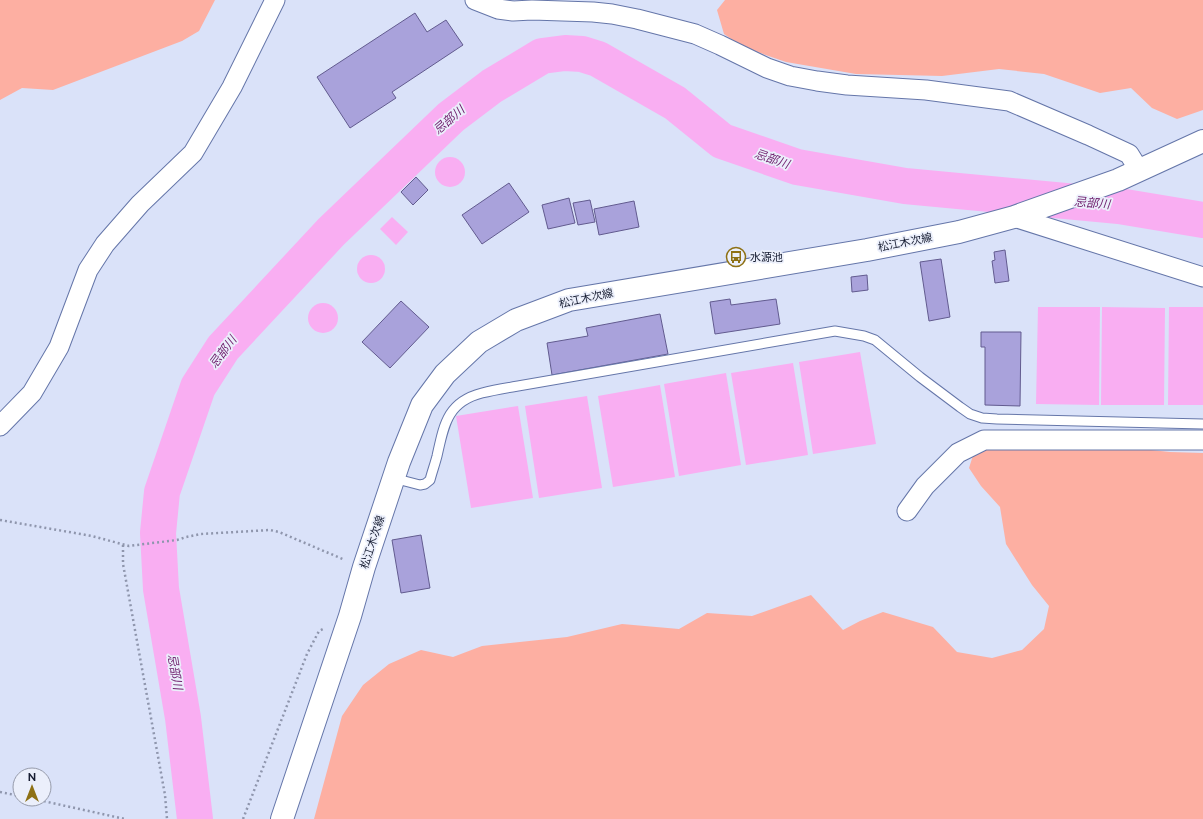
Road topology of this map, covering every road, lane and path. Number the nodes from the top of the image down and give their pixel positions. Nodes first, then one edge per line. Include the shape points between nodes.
1 (275, 0) edge
2 (475, 0) edge
3 (1203, 141) edge
4 (1139, 170) junction
5 (1014, 217) junction
6 (1203, 277) edge
7 (1203, 424) edge
8 (0, 426) edge
9 (1203, 440) edge
10 (394, 478) junction
11 (906, 511) dead end
12 (0, 520) edge
13 (123, 545) junction
14 (364, 567) junction
15 (319, 631) dead end
16 (0, 792) edge
17 (12, 794) edge
18 (52, 803) edge
19 (125, 819) edge
20 (167, 819) edge
21 (243, 819) edge
22 (282, 819) edge

1 - 8 street via 232,87 193,153 140,204 104,244 88,270 59,347 32,393
2 - 4 street via 498,9 513,11 593,12 637,19 695,34 790,76 847,85 926,90 1009,101 1129,154
3 - 4 main road, 松江木次線
4 - 5 main road, 松江木次線
5 - 6 street
5 - 10 main road, 松江木次線 via 959,232 867,250 569,300 516,320 479,342 445,374 422,405
7 - 10 lane via 982,418 970,414 920,378 875,340 858,334 835,331 481,393 456,406 449,414 430,480 420,485
9 - 11 street via 984,440 958,453 925,486
10 - 14 main road, 松江木次線
12 - 13 path via 92,536
13 - 14 path via 138,546 201,534 270,530
13 - 20 path via 123,564 165,795
14 - 22 main road, 松江木次線
15 - 21 path via 307,654
16 - 17 path
18 - 19 path

